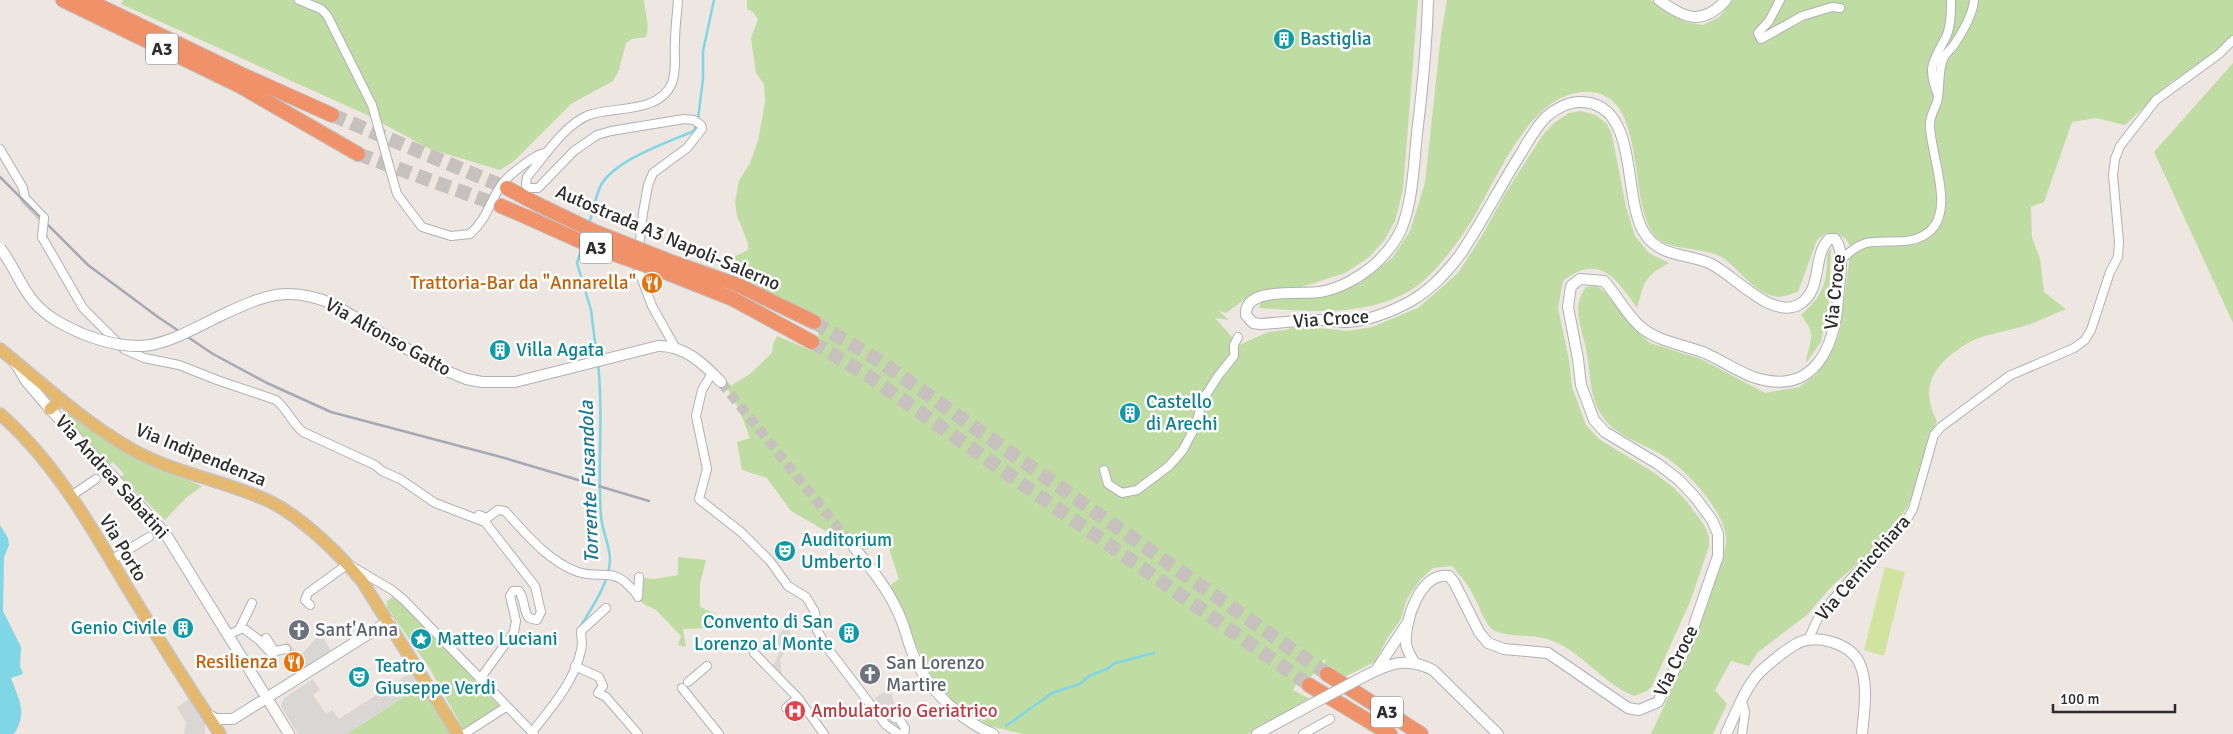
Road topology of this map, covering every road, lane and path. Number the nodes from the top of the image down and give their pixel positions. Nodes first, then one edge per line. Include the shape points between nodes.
1 (63, 0) edge
2 (299, 0) edge
3 (678, 0) edge
4 (1428, 0) edge
5 (1659, 0) edge
6 (1726, 0) edge
7 (1780, 0) edge
8 (1951, 0) edge
9 (1974, 0) edge
10 (87, 4) edge
11 (1840, 8) dead end
12 (2233, 40) edge
13 (242, 81) junction
14 (1938, 95) junction
15 (332, 115) tunnel mouth
16 (0, 150) edge
17 (546, 153) junction
18 (358, 154) tunnel mouth
19 (507, 188) tunnel mouth
20 (501, 206) tunnel mouth
21 (0, 248) edge
22 (1840, 260) junction
23 (667, 266) junction
24 (737, 293) junction
25 (814, 322) tunnel mouth
26 (1238, 337) dead end
27 (812, 342) tunnel mouth
28 (675, 347) junction
29 (0, 350) edge
30 (15, 362) junction
31 (712, 373) junction
32 (721, 382) tunnel mouth
33 (61, 399) junction
34 (50, 409) junction
35 (0, 414) edge
36 (1104, 470) dead end
37 (96, 479) dead end
38 (71, 496) junction
39 (443, 506) junction
40 (149, 538) dead end
41 (853, 546) tunnel mouth
42 (111, 560) junction
43 (348, 564) junction
44 (638, 576) dead end
45 (379, 582) junction
46 (371, 595) junction
47 (252, 604) dead end
48 (310, 605) dead end
49 (606, 608) dead end
50 (1409, 620) junction
51 (388, 621) junction
52 (240, 628) junction
53 (228, 635) junction
54 (266, 638) dead end
55 (1808, 640) junction
56 (286, 648) dead end
57 (275, 652) junction
58 (754, 652) dead end
59 (1414, 662) junction
60 (576, 666) junction
61 (707, 666) dead end
62 (1375, 671) junction
63 (1327, 674) tunnel mouth
64 (480, 679) junction
65 (688, 682) dead end
66 (1310, 685) tunnel mouth
67 (682, 688) dead end
68 (798, 698) junction
69 (267, 699) junction
70 (1742, 702) junction
71 (506, 707) junction
72 (786, 708) dead end
73 (203, 710) junction
74 (895, 718) dead end
75 (233, 719) junction
76 (1330, 719) dead end
77 (532, 731) edge
78 (211, 734) edge
79 (220, 734) edge
80 (289, 734) edge
81 (458, 734) edge
82 (464, 734) edge
83 (638, 734) edge
84 (719, 734) edge
85 (824, 734) edge
86 (899, 734) edge
87 (904, 734) edge
88 (993, 734) edge
89 (1257, 734) edge
90 (1303, 734) edge
91 (1390, 734) edge
92 (1421, 734) edge
93 (1498, 734) edge
94 (1726, 734) edge
95 (1742, 734) edge
96 (1862, 734) edge

1 - 10 highway, A3
2 - 17 street via 327,15 372,105 395,191 422,227 451,236 470,234 488,213 502,184 536,155
3 - 17 street via 673,79 669,89 648,103 589,115
4 - 22 street, Via Croce via 1423,90 1412,191 1404,224 1374,266 1350,282 1321,292 1266,295 1250,301 1246,316 1253,323 1370,319 1413,300 1441,277 1461,253 1535,130 1566,104 1581,102 1600,107 1615,118 1640,223 1654,246 1716,266 1762,301 1782,308 1797,306 1812,290 1820,252 1829,239 1835,239 1840,245
5 - 6 street via 1683,15 1696,18 1706,17
7 - 11 street via 1758,33 1761,38 1802,16 1832,7
8 - 14 street via 1948,30 1932,62
9 - 14 street via 1970,14 1941,64
10 - 13 highway, A3
12 - 55 street, Via Cernicchiara via 2156,100 2120,146 2113,175 2118,257 2107,280 2092,330 2085,340 2010,376 1941,427 1934,435 1913,509 1903,526 1819,616
13 - 15 highway, A3
13 - 18 highway, A3
14 - 22 street via 1930,126 1941,186 1937,224 1911,242 1864,244
16 - 39 street, bridge via 23,188 25,198 44,218 42,237 83,308 124,349 276,400 303,432 375,465
17 - 28 street via 528,176 526,185 529,188 541,186 574,151 604,132 695,122 702,128 694,142 653,173 643,213 637,266 652,306
19 - 23 highway, Autostrada A3 Napoli-Salerno / A3, bridge
20 - 23 highway, Autostrada A3 Napoli-Salerno / A3, bridge via 589,245
21 - 28 street, Via Alfonso Gatto, bridge via 26,292 44,313 68,327 115,345 133,348 156,345 260,298 276,294 307,295 333,304 437,367 466,378 497,383 534,378 658,346
22 - 50 street, Via Croce via 1838,304 1830,346 1812,370 1793,381 1772,381 1752,376 1693,348 1650,335 1604,281 1580,279 1571,286 1568,308 1582,385 1594,420 1605,432 1679,480 1712,520 1718,534 1718,556 1688,643 1658,702 1639,710 1628,708 1548,653 1504,649 1488,643 1449,576 1437,576 1428,583 1410,612
23 - 24 highway, Autostrada A3 Napoli-Salerno / A3
24 - 25 highway, Autostrada A3 Napoli-Salerno / A3
24 - 27 highway, Autostrada A3 Napoli-Salerno / A3
26 - 36 street via 1234,356 1209,390 1190,438 1169,466 1137,490 1122,493 1108,484
28 - 31 street via 687,352
29 - 30 main road, Via Indipendenza
30 - 33 main road, Via Indipendenza
30 - 34 street, Via Andrea Sabatini via 26,381
31 - 32 street
31 - 86 street via 701,395 696,416 707,469 699,499 741,532 770,561 788,586 806,597 815,612 817,630 826,646 886,725
33 - 34 main road
33 - 43 main road, Via Indipendenza via 134,450 271,502 304,525
34 - 53 street, Via Andrea Sabatini via 160,526
35 - 38 main road, Via Porto via 29,441
37 - 38 street
38 - 42 main road, Via Porto
39 - 44 street via 449,505 487,518 498,510 504,511 558,563 579,572 614,574 622,578 638,597
39 - 64 street via 485,522 492,529 535,586 541,612 537,620 527,617 519,591 513,591 510,596 516,621 514,632
40 - 42 street
41 - 88 street via 875,573 896,609 920,669 959,713
42 - 73 main road, Via Porto
43 - 45 street
43 - 46 main road, Via Indipendenza
43 - 48 street via 308,593 305,597
45 - 46 street via 370,584
45 - 64 street via 404,600
46 - 51 main road, Via Indipendenza
47 - 52 street
49 - 60 street via 581,631 581,651
50 - 59 street, Via Croce via 1406,646
50 - 62 street, Via Croce
51 - 69 street
51 - 81 main road, Via Indipendenza
52 - 53 street
52 - 57 street via 270,652
53 - 69 street, Via Andrea Sabatini
54 - 57 street
55 - 70 street via 1794,646 1761,671
55 - 96 street via 1836,643 1848,649 1859,662 1864,693
56 - 57 street
58 - 68 street
59 - 62 street via 1388,665
59 - 93 street via 1433,670
60 - 77 street via 556,701
60 - 83 street via 599,677 603,686 598,694 606,697
61 - 65 street
62 - 89 street, bridge
63 - 92 highway, A3
64 - 71 street
66 - 91 highway, A3
67 - 84 street
68 - 72 street
68 - 85 street
69 - 75 street
69 - 80 street, Via Andrea Sabatini
70 - 94 street
70 - 95 street via 1745,712
71 - 77 street
71 - 82 street
73 - 75 street via 216,719
73 - 78 main road, Via Porto
73 - 79 main road, Via Porto
74 - 87 street via 905,728
75 - 79 street
76 - 90 street

